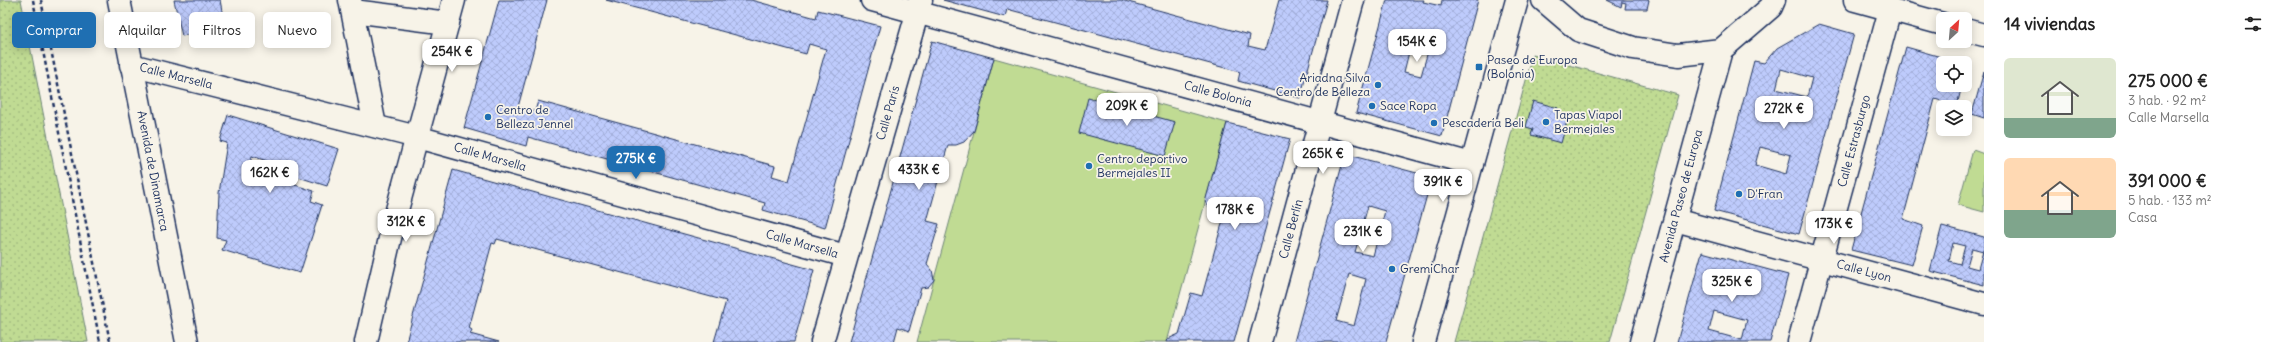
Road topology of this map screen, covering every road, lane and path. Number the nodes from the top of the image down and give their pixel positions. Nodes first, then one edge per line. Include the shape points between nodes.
1 (34, 0) edge
2 (41, 0) edge
3 (119, 0) edge
4 (454, 0) edge
5 (872, 0) edge
6 (1353, 0) edge
7 (1517, 0) edge
8 (1543, 0) edge
9 (1774, 0) edge
10 (1854, 0) edge
11 (352, 5) edge
12 (919, 6) edge
13 (1890, 10) junction
14 (1936, 22) edge
15 (448, 23) junction
16 (1972, 32) edge
17 (1984, 35) edge
18 (1721, 50) junction
19 (131, 65) junction
20 (1320, 122) junction
21 (375, 126) junction
22 (417, 137) junction
23 (1472, 164) junction
24 (1675, 220) junction
25 (846, 256) junction
26 (1822, 259) junction
27 (1984, 304) edge
28 (100, 342) edge
29 (110, 342) edge
30 (187, 342) edge
31 (366, 342) edge
32 (822, 342) edge
33 (1260, 342) edge
34 (1423, 342) edge
35 (1641, 342) edge
36 (1799, 342) edge

1 - 28 path
2 - 29 path
3 - 19 street, Avenida de Dinamarca
4 - 15 street
5 - 12 street, Calle Bolonia
6 - 20 street, Calle Berlín
7 - 23 street
8 - 18 street via 1578,30 1633,48 1678,55
9 - 18 street via 1771,7
10 - 13 street
11 - 15 street
11 - 21 street
12 - 20 street, Calle Bolonia
12 - 25 street, Calle París
13 - 14 street
13 - 26 street, Calle Estrasburgo
15 - 22 street
16 - 17 street
18 - 24 street, Avenida Paseo de Europa
19 - 21 street, Calle Marsella
19 - 30 street, Avenida de Dinamarca
20 - 23 street, Calle Bolonia
20 - 33 street, Calle Berlín
21 - 22 street, Calle Marsella
22 - 25 street, Calle Marsella
22 - 31 street via 394,221
23 - 34 street
24 - 26 street, Calle Lyon
24 - 35 street, Avenida Paseo de Europa
25 - 32 street, Calle París
26 - 27 street, Calle Lyon
26 - 36 street, Calle Estrasburgo

